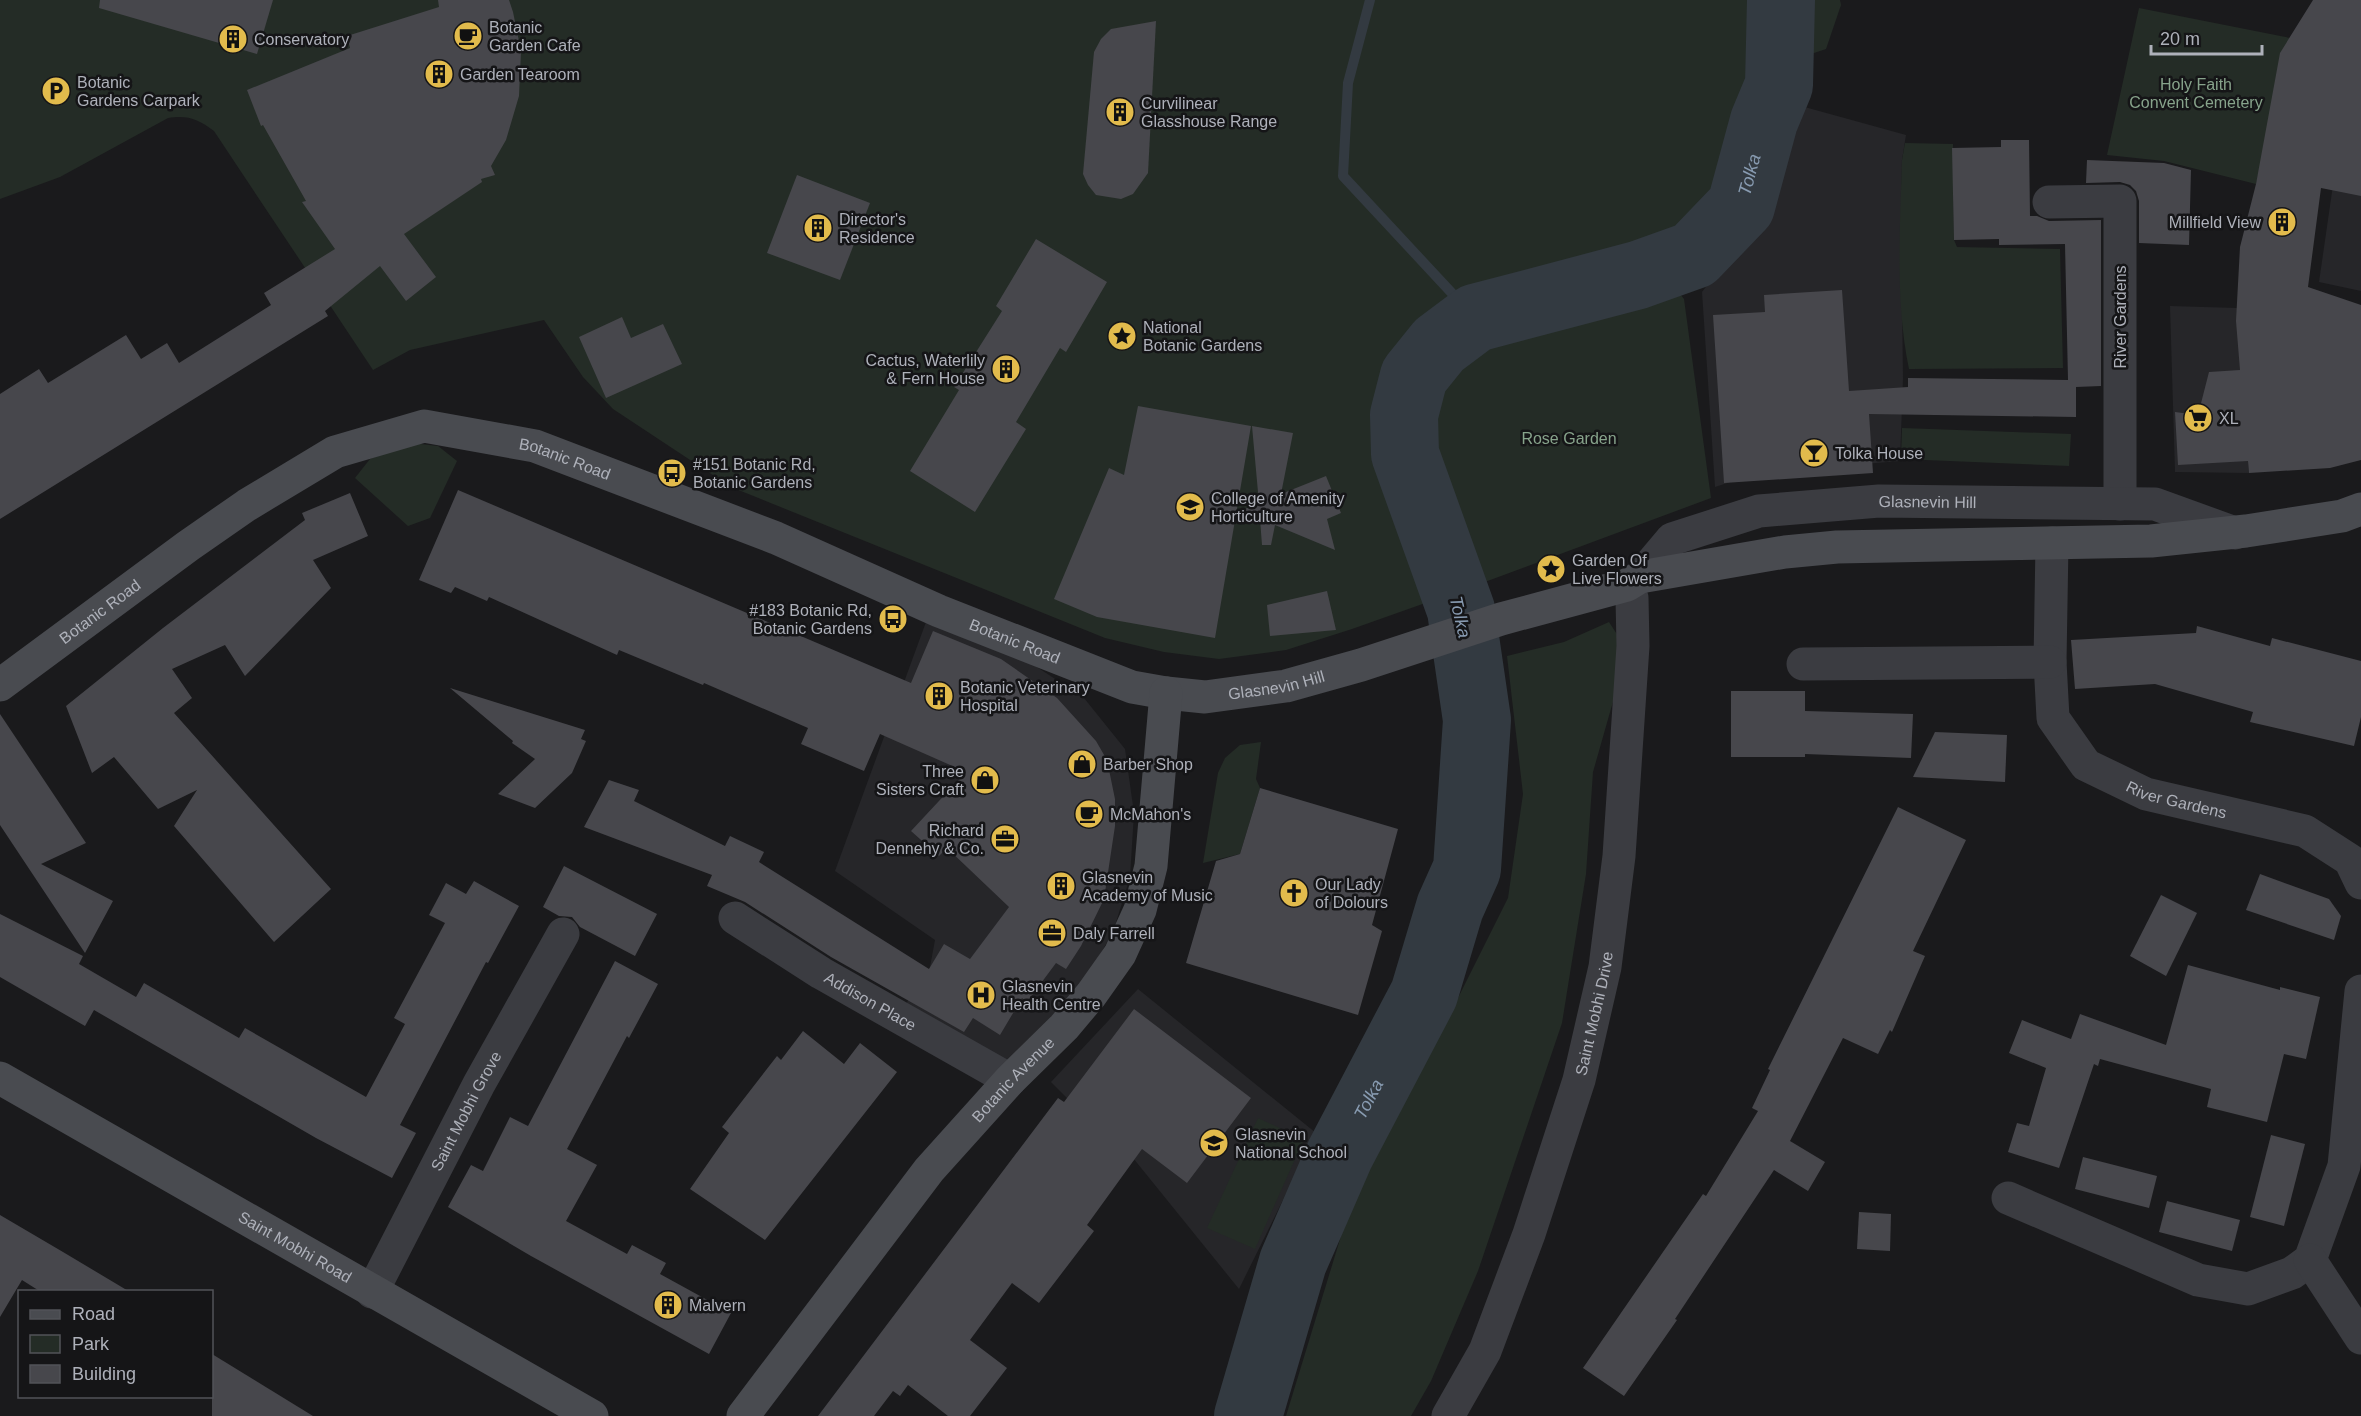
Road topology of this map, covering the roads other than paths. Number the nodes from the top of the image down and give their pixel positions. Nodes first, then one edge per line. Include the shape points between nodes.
1 (2049, 202) dead end
2 (2120, 504) junction
3 (2361, 509) edge
4 (2235, 533) junction
5 (2052, 543) junction
6 (1634, 581) junction
7 (2050, 662) junction
8 (1803, 664) dead end
9 (0, 685) edge
10 (1166, 693) junction
11 (2361, 883) edge
12 (735, 918) dead end
13 (563, 934) dead end
14 (2361, 991) edge
15 (0, 1078) edge
16 (1010, 1080) junction
17 (2008, 1198) dead end
18 (2310, 1260) junction
19 (372, 1292) junction
20 (2361, 1338) edge
21 (592, 1416) edge
22 (743, 1416) edge
23 (1448, 1416) edge

1 - 2 street, River Gardens via 2120,201
2 - 4 street, Glasnevin Hill via 2155,504
2 - 6 street, Glasnevin Hill via 1880,501 1759,511 1672,539
3 - 4 street, Glasnevin Hill via 2342,516
4 - 5 street, Glasnevin Hill via 2151,541
5 - 6 street, Glasnevin Hill via 1837,547 1785,552
5 - 7 street, River Gardens
6 - 10 street, Glasnevin Hill via 1286,686 1205,697
6 - 23 street, Saint Mobhi Drive via 1619,856 1605,967 1579,1080 1529,1234 1485,1351
7 - 8 street
7 - 11 street, River Gardens via 2053,718 2086,765 2146,794 2305,831 2350,860
9 - 10 street, Botanic Road via 247,505 335,453 424,426 535,446 776,538 1029,647 1132,687
10 - 16 street, Botanic Avenue via 1151,866 1140,910 1120,954 1091,995
12 - 16 street, Addison Place via 821,973
13 - 19 street, Saint Mobhi Grove via 479,1084
14 - 18 street via 2344,1166
15 - 19 street, Saint Mobhi Road
16 - 22 street, Botanic Avenue via 929,1170
17 - 18 street via 2198,1280 2248,1289 2292,1273
18 - 20 street
19 - 21 street, Saint Mobhi Road

